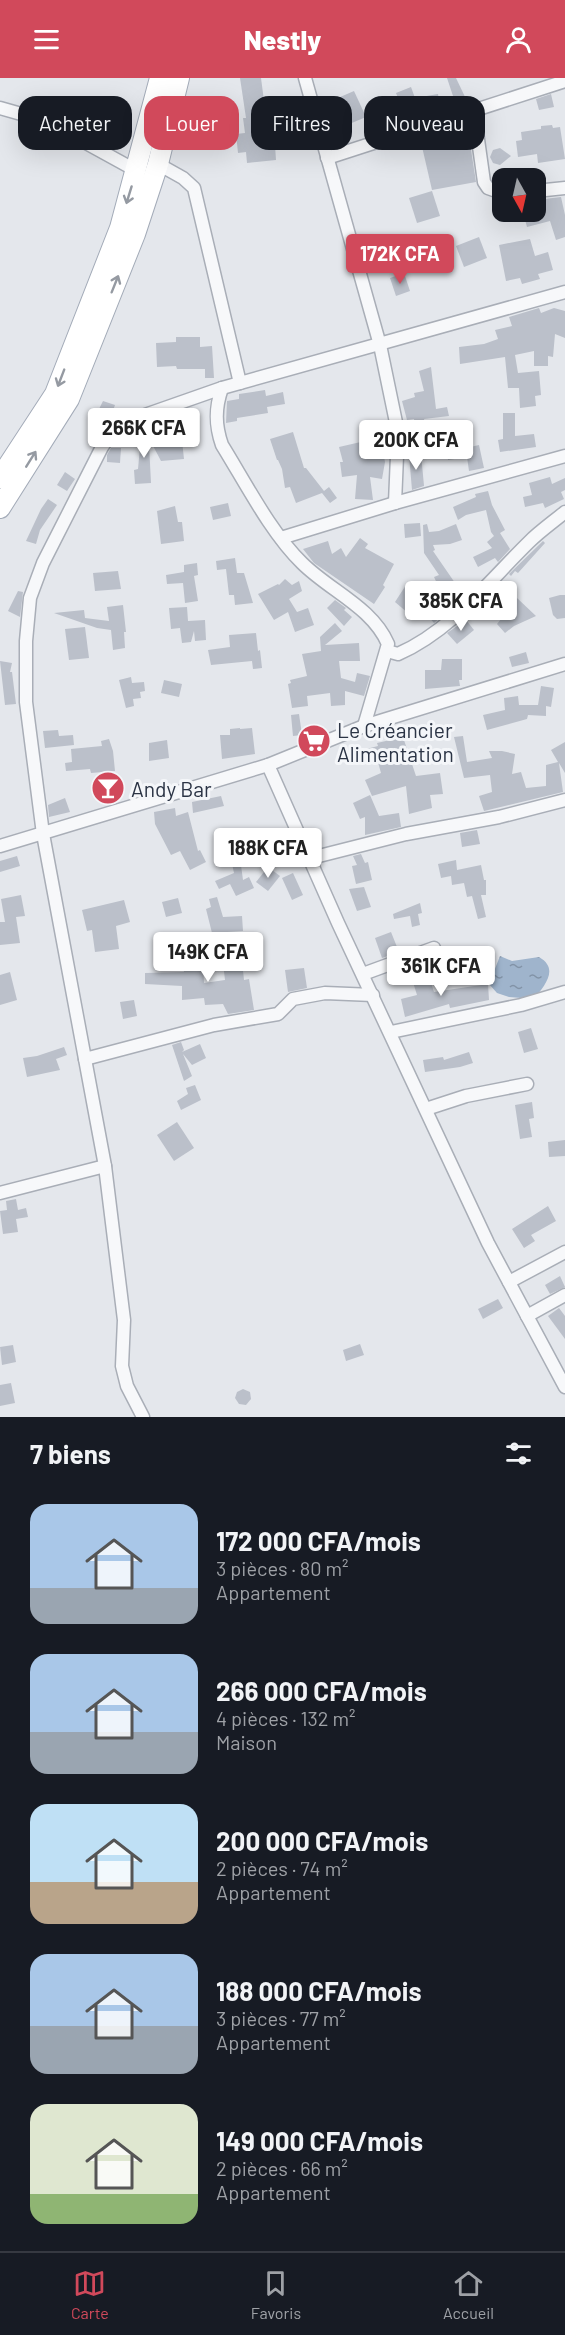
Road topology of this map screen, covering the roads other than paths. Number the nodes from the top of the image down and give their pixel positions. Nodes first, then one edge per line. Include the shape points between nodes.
1 (160, 78) edge
2 (179, 78) edge
3 (305, 78) edge
4 (565, 81) edge
5 (485, 107) edge
6 (0, 108) edge
7 (364, 147) edge
8 (479, 150) edge
9 (327, 159) junction
10 (158, 164) junction
11 (137, 171) junction
12 (565, 188) edge
13 (492, 189) edge
14 (546, 190) edge
15 (565, 292) edge
16 (380, 345) junction
17 (240, 383) junction
18 (222, 388) junction
19 (565, 456) edge
20 (0, 478) edge
21 (395, 503) junction
22 (0, 508) edge
23 (565, 512) edge
24 (281, 538) junction
25 (387, 651) junction
26 (565, 664) edge
27 (364, 726) junction
28 (267, 765) junction
29 (565, 800) edge
30 (43, 834) junction
31 (0, 846) edge
32 (311, 858) junction
33 (434, 948) dead end
34 (363, 974) junction
35 (565, 992) edge
36 (373, 995) junction
37 (391, 1032) junction
38 (85, 1059) junction
39 (527, 1084) dead end
40 (426, 1109) junction
41 (105, 1166) junction
42 (0, 1193) edge
43 (565, 1251) edge
44 (509, 1282) junction
45 (565, 1295) edge
46 (527, 1316) junction
47 (565, 1387) edge
48 (143, 1417) edge

1 - 11 main road
2 - 10 main road
3 - 9 street
4 - 5 street
6 - 11 street via 46,121
7 - 9 street
8 - 13 street via 484,182
9 - 16 street
10 - 17 street via 194,188
22 -> 10 main road via 69,399 135,234
11 -> 20 main road via 120,228 55,394
12 - 14 street
15 - 16 street
16 - 17 street
16 - 21 street via 398,432
17 - 18 street
18 - 24 street via 216,417 222,445
18 - 30 street via 125,422 113,432 43,563 30,598 26,702
19 - 21 street
21 - 24 street
23 - 25 street via 432,635 398,654
24 - 25 street via 302,563 377,623 388,644
25 - 27 street
26 - 27 street
27 - 28 street
28 - 30 street
28 - 32 street
29 - 32 street
30 - 31 street
30 - 38 street
32 - 34 street
33 - 34 street
34 - 36 street
35 - 37 street
36 - 37 street
36 - 38 street via 325,993 293,999 278,1014 214,1025
37 - 40 street
38 - 41 street
39 - 40 street via 466,1096
40 - 44 street
41 - 42 street
41 - 48 street via 124,1320 122,1366
43 - 44 street
44 - 46 street
45 - 46 street
46 - 47 street

